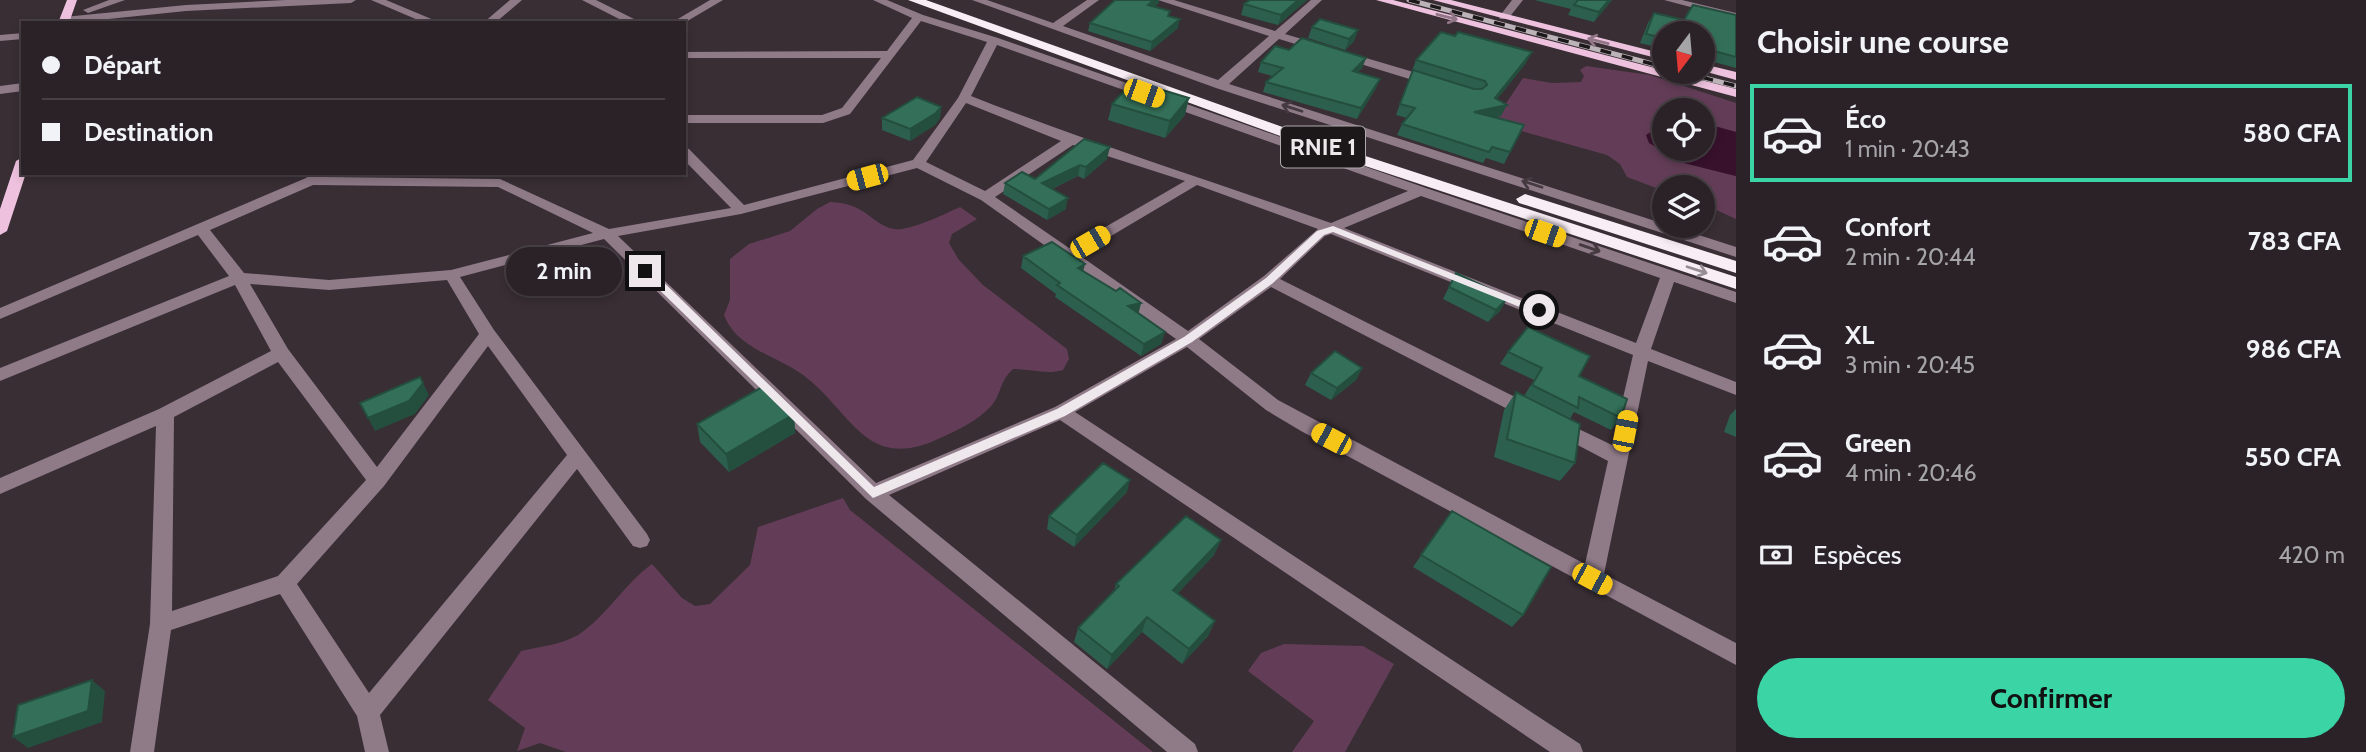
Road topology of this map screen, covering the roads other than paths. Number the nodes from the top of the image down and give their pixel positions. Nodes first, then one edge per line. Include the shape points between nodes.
1 (120, 0) edge
2 (351, 0) edge
3 (376, 0) edge
4 (517, 0) edge
5 (587, 0) edge
6 (719, 0) edge
7 (878, 0) edge
8 (914, 0) edge
9 (946, 0) edge
10 (977, 0) edge
11 (1094, 0) edge
12 (1163, 0) edge
13 (1317, 0) edge
14 (1381, 0) edge
15 (1438, 0) edge
16 (1518, 0) edge
17 (1670, 0) edge
18 (186, 8) junction
19 (66, 13) edge
20 (1736, 16) edge
21 (919, 17) junction
22 (1504, 17) junction
23 (173, 21) edge
24 (431, 21) edge
25 (491, 21) edge
26 (633, 21) edge
27 (680, 21) edge
28 (1054, 27) junction
29 (21, 36) edge
30 (1278, 36) junction
31 (0, 38) edge
32 (994, 40) junction
33 (890, 54) junction
34 (1652, 54) edge
35 (686, 55) edge
36 (1715, 70) edge
37 (1736, 76) edge
38 (1220, 85) junction
39 (1447, 86) edge
40 (21, 87) edge
41 (0, 90) edge
42 (1736, 93) edge
43 (964, 98) junction
44 (686, 119) edge
45 (1071, 139) junction
46 (686, 154) edge
47 (918, 163) junction
48 (21, 167) edge
49 (512, 175) edge
50 (315, 177) edge
51 (1196, 180) junction
52 (500, 183) junction
53 (1421, 191) junction
54 (986, 197) junction
55 (741, 210) junction
56 (201, 228) junction
57 (1333, 229) junction
58 (0, 231) edge
59 (607, 234) junction
60 (1736, 252) edge
61 (1069, 254) junction
62 (1736, 267) edge
63 (451, 275) junction
64 (1669, 275) junction
65 (239, 278) junction
66 (1270, 280) junction
67 (1736, 283) edge
68 (1736, 298) edge
69 (0, 313) edge
70 (488, 334) junction
71 (1188, 339) junction
72 (1642, 351) junction
73 (281, 353) junction
74 (0, 375) edge
75 (1736, 389) edge
76 (1061, 412) junction
77 (165, 414) junction
78 (578, 455) junction
79 (1620, 458) junction
80 (377, 481) junction
81 (0, 486) edge
82 (873, 493) junction
83 (640, 540) dead end
84 (1592, 579) junction
85 (285, 583) junction
86 (161, 624) junction
87 (1736, 655) edge
88 (368, 712) junction
89 (142, 752) edge
90 (377, 752) edge
91 (1186, 752) edge
92 (1571, 752) edge

1 - 19 street
2 - 18 street
3 - 24 street
4 - 25 street
5 - 26 street
6 - 27 street
7 - 21 street
8 -> 67 highway, RNIE 1 via 1338,152
9 - 62 highway, RNIE 1 via 1344,141
10 - 28 street
11 - 28 street
12 - 30 street
13 - 30 street
14 -> 42 main road
15 - 22 main road
16 - 22 street
17 - 20 street
18 - 19 street
18 - 23 street
21 - 32 street
21 - 33 street
34 -> 22 main road
28 - 38 street
29 - 31 street
30 - 38 street
30 - 39 street
32 - 43 street
32 - 53 street
33 - 35 street
33 - 44 street via 839,115
36 - 37 main road
60 -> 38 street
40 - 41 street
43 - 45 street
43 - 47 street
45 - 51 street
45 - 54 street
46 - 55 street
47 - 54 street
47 - 55 street
48 - 58 main road
49 - 52 street
50 - 52 street
50 - 56 street
51 - 57 street
51 - 61 street
52 - 59 street
53 - 57 street
53 -> 64 street
54 - 61 street
55 - 59 street
56 - 65 street
56 - 69 street
57 - 66 street via 1320,233
57 - 72 street
59 - 63 street
59 - 82 street
61 - 71 street
63 - 65 street via 329,285
63 - 70 street
64 - 68 street
64 - 72 street
65 - 73 street
65 - 74 street
66 - 71 street
66 - 79 street
70 - 78 street
70 - 80 street
71 - 76 street
71 - 84 street via 1272,405
72 - 75 street
72 - 79 street
73 - 77 street
73 - 80 street
76 - 82 street
76 - 92 street
77 - 81 street
77 - 86 street
78 - 83 street
78 - 88 street
79 - 84 street
80 - 85 street
82 - 91 street
84 - 87 street
85 - 86 street
85 - 88 street
86 - 89 street
88 - 90 street

